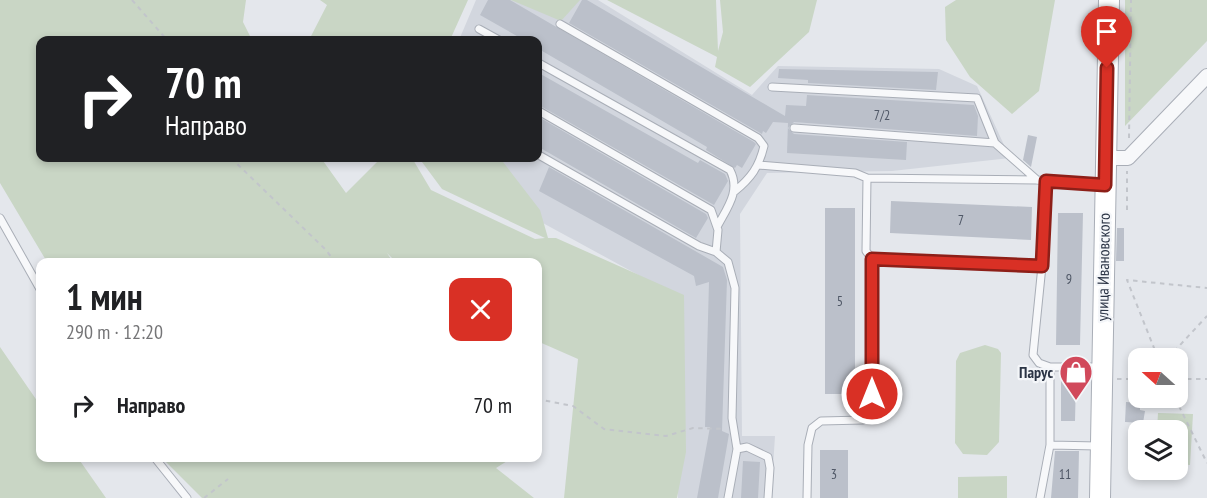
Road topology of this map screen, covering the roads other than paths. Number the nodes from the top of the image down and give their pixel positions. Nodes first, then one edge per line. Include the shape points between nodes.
1 (1109, 0) edge
2 (560, 24) dead end
3 (479, 29) dead end
4 (492, 36) edge
5 (542, 65) edge
6 (1207, 76) edge
7 (772, 87) dead end
8 (542, 113) edge
9 (794, 128) dead end
10 (995, 143) junction
11 (542, 157) edge
12 (1105, 158) junction
13 (758, 165) junction
14 (867, 178) junction
15 (1041, 180) junction
16 (1105, 185) junction
17 (735, 192) junction
18 (0, 218) edge
19 (717, 227) junction
20 (716, 252) junction
21 (872, 259) junction
22 (1042, 266) junction
23 (36, 282) edge
24 (1050, 367) junction
25 (1101, 373) junction
26 (1050, 445) junction
27 (1101, 446) junction
28 (737, 449) junction
29 (158, 462) edge
30 (188, 498) edge
31 (728, 498) edge
32 (768, 498) edge
33 (807, 498) edge
34 (1040, 498) edge
35 (1100, 498) edge

1 - 12 main road, улица Ивановского
2 - 13 lane via 758,138 764,146
3 - 4 lane
5 - 17 lane via 730,170
6 - 12 street via 1128,158
7 - 10 lane via 977,98
8 - 19 lane via 711,210
9 - 10 lane
10 - 15 lane
11 - 20 lane
12 - 16 main road, улица Ивановского
13 - 14 lane via 855,173
13 - 17 lane
14 - 15 lane
14 - 21 lane via 866,251
15 - 16 lane
15 - 22 lane
16 - 25 main road, улица Ивановского
17 - 19 lane
18 - 23 lane
19 - 20 lane
20 - 28 lane via 728,262 735,288 732,418
21 - 22 lane
21 - 33 lane via 872,414 863,420 821,420 812,428
22 - 24 lane via 1033,356
24 - 25 lane
24 - 26 lane
25 - 27 main road, улица Ивановского
26 - 27 lane
26 - 34 lane
27 - 35 main road, улица Ивановского
28 - 31 lane
28 - 32 lane via 759,450 768,457
29 - 30 lane

